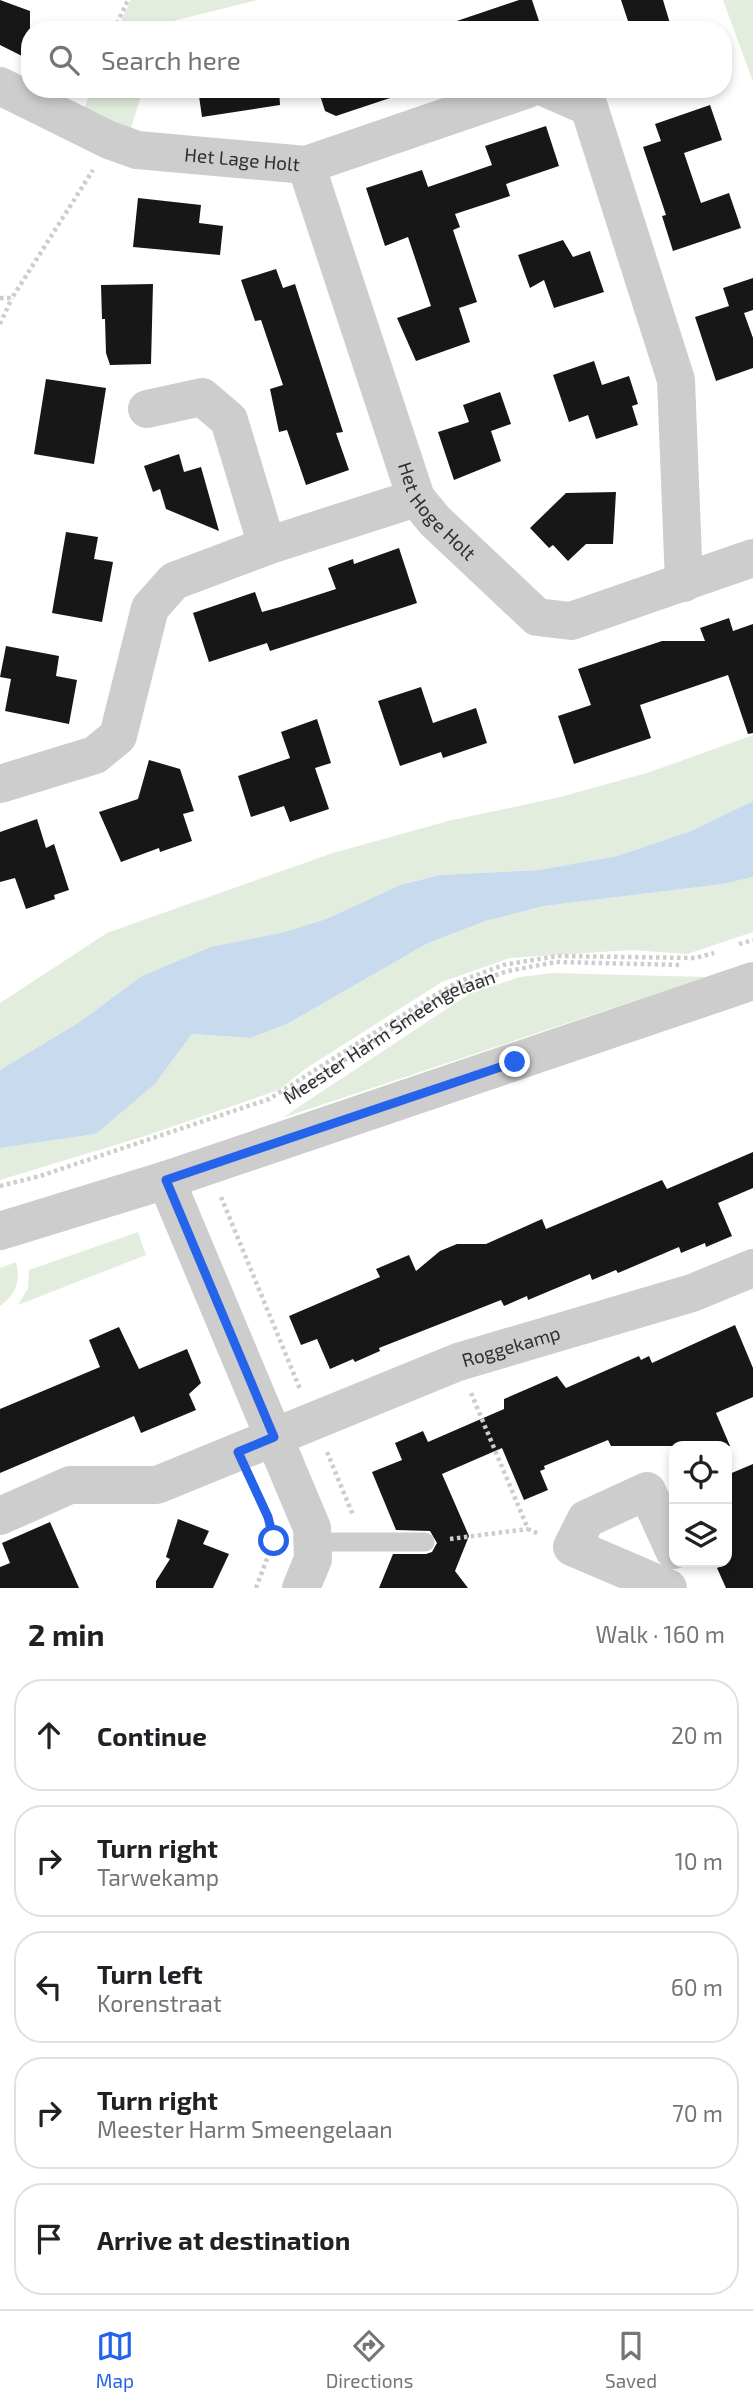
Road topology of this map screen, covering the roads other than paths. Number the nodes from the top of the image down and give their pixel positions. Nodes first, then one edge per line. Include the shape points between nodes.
1 (0, 86) edge
2 (21, 97) edge
3 (24, 98) edge
4 (502, 98) edge
5 (568, 98) edge
6 (306, 165) junction
7 (147, 409) dead end
8 (416, 498) junction
9 (267, 546) junction
10 (753, 558) edge
11 (684, 583) junction
12 (0, 785) edge
13 (753, 981) edge
14 (166, 1180) junction
15 (0, 1231) edge
16 (753, 1268) edge
17 (274, 1437) junction
18 (0, 1516) edge
19 (669, 1538) edge
20 (313, 1542) junction
21 (425, 1542) road end
22 (682, 1567) edge
23 (301, 1588) edge
24 (668, 1588) edge
25 (678, 1588) edge

1 - 2 street, Het Lage Holt
3 - 6 street, Het Lage Holt via 109,141 137,149
4 - 6 street, Het Lage Holt
5 - 11 street via 589,107 676,380
6 - 8 street, Het Hoge Holt
7 - 9 street via 202,397 229,420
8 - 9 street
8 - 11 street, Het Hoge Holt via 537,617 570,621
9 - 12 street via 174,581 150,608 118,736 95,755
10 - 11 street, Het Hoge Holt
13 - 14 street, Meester Harm Smeengelaan
14 - 15 street, Meester Harm Smeengelaan
14 - 17 street
16 - 17 street, Roggekamp via 692,1293 458,1362
17 - 18 street, Roggekamp via 157,1485 70,1485
17 - 20 street via 312,1528
19 - 24 street via 647,1490 586,1519 572,1547
20 - 21 lane
20 - 23 street via 313,1559
22 - 25 street

